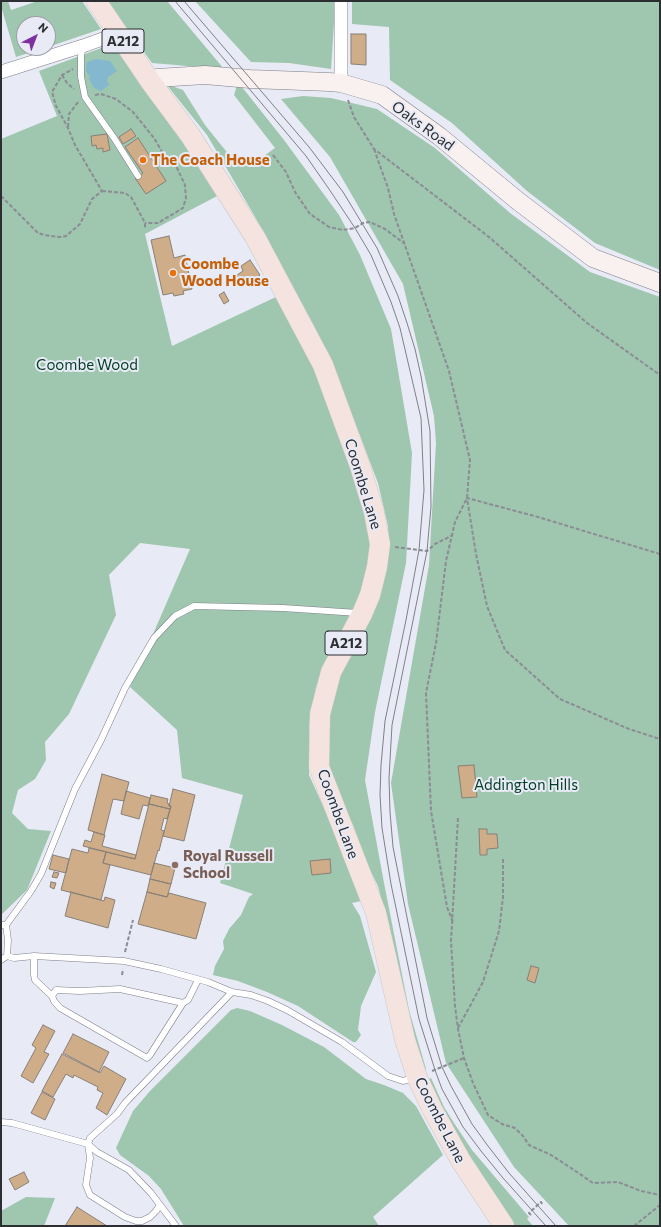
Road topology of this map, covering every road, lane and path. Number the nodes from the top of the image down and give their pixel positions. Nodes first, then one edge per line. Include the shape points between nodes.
1 (96, 1) edge
2 (341, 1) edge
3 (119, 33) junction
4 (83, 46) junction
5 (81, 64) junction
6 (1, 72) edge
7 (62, 75) junction
8 (150, 81) junction
9 (341, 83) junction
10 (84, 97) junction
11 (68, 128) junction
12 (374, 149) junction
13 (273, 155) dead end
14 (138, 176) dead end
15 (102, 191) junction
16 (1, 196) edge
17 (145, 223) junction
18 (145, 228) dead end
19 (406, 245) junction
20 (660, 283) edge
21 (660, 375) edge
22 (467, 498) junction
23 (453, 535) junction
24 (380, 544) junction
25 (660, 554) edge
26 (362, 614) junction
27 (660, 739) edge
28 (458, 818) dead end
29 (503, 858) dead end
30 (133, 920) dead end
31 (453, 922) junction
32 (3, 925) edge
33 (7, 956) junction
34 (34, 956) junction
35 (1, 960) edge
36 (124, 961) junction
37 (122, 975) dead end
38 (198, 980) junction
39 (232, 992) junction
40 (52, 996) junction
41 (183, 1003) junction
42 (458, 1029) junction
43 (464, 1058) junction
44 (417, 1077) junction
45 (1, 1122) edge
46 (88, 1144) junction
47 (660, 1195) edge
48 (160, 1204) junction
49 (542, 1204) dead end
50 (660, 1205) edge
51 (531, 1215) dead end
52 (176, 1226) edge
53 (504, 1226) edge
54 (634, 1226) edge

1 - 3 main road, A212
2 - 9 street
3 - 4 street
3 - 8 main road, A212
4 - 5 lane
4 - 6 street
5 - 7 path
5 - 10 lane
7 - 10 path via 67,84
7 - 11 path via 52,92 56,106
8 - 9 street, Oaks Road via 157,78 205,75
8 - 24 main road, Coombe Lane / A212 via 190,135 255,237 323,365 364,479
9 - 12 path via 354,117
9 - 20 street, Oaks Road via 382,95 439,136 593,258
10 - 11 path via 69,114
10 - 14 lane
10 - 17 path via 101,94 116,99 127,107 154,138 165,157 177,168 184,184 186,198 183,208 158,222
11 - 15 path
12 - 19 path
12 - 21 path via 489,237 587,323
13 - 19 path via 310,214 328,227 344,230 370,222 385,229
15 - 16 path via 92,199 80,224 66,236 60,237 38,233
15 - 17 path via 131,197
17 - 18 path
19 - 22 path via 449,370 470,460
22 - 23 path via 455,522
22 - 25 path
22 - 27 path via 487,606 505,650 560,699 629,729
23 - 24 path via 427,551
23 - 31 path via 446,561 436,643 426,694 431,811 447,908
24 - 26 main road, Coombe Lane / A212 via 372,589
26 - 32 lane via 283,608 194,606 175,616 154,638 125,688 101,740 74,789 41,874 31,891
26 - 44 main road, Coombe Lane / A212 via 331,672 320,714 319,767 376,913 405,1040
28 - 31 path
29 - 42 path via 503,897 499,931 483,982
30 - 36 path
31 - 42 path via 451,941
32 - 33 lane via 8,940
33 - 34 lane
33 - 35 lane
34 - 36 lane
34 - 40 lane via 35,980
36 - 37 path
36 - 38 lane
38 - 39 lane
38 - 41 lane via 188,1000
39 - 44 lane via 251,995 287,1010 342,1042 388,1076 403,1081
39 - 46 lane via 117,1114 90,1138
40 - 41 lane via 56,990 120,988
40 - 41 lane via 60,1008 147,1058
42 - 43 path
43 - 44 path
43 - 47 path via 488,1115 514,1128 529,1145 550,1155 593,1183 618,1182
44 - 53 main road, Coombe Lane / A212 via 461,1162
45 - 46 lane
46 - 48 lane via 129,1170
46 - 48 lane via 90,1158 86,1185 90,1195 136,1221 150,1217
48 - 52 lane
49 - 51 path via 541,1202 529,1213
50 - 54 path

